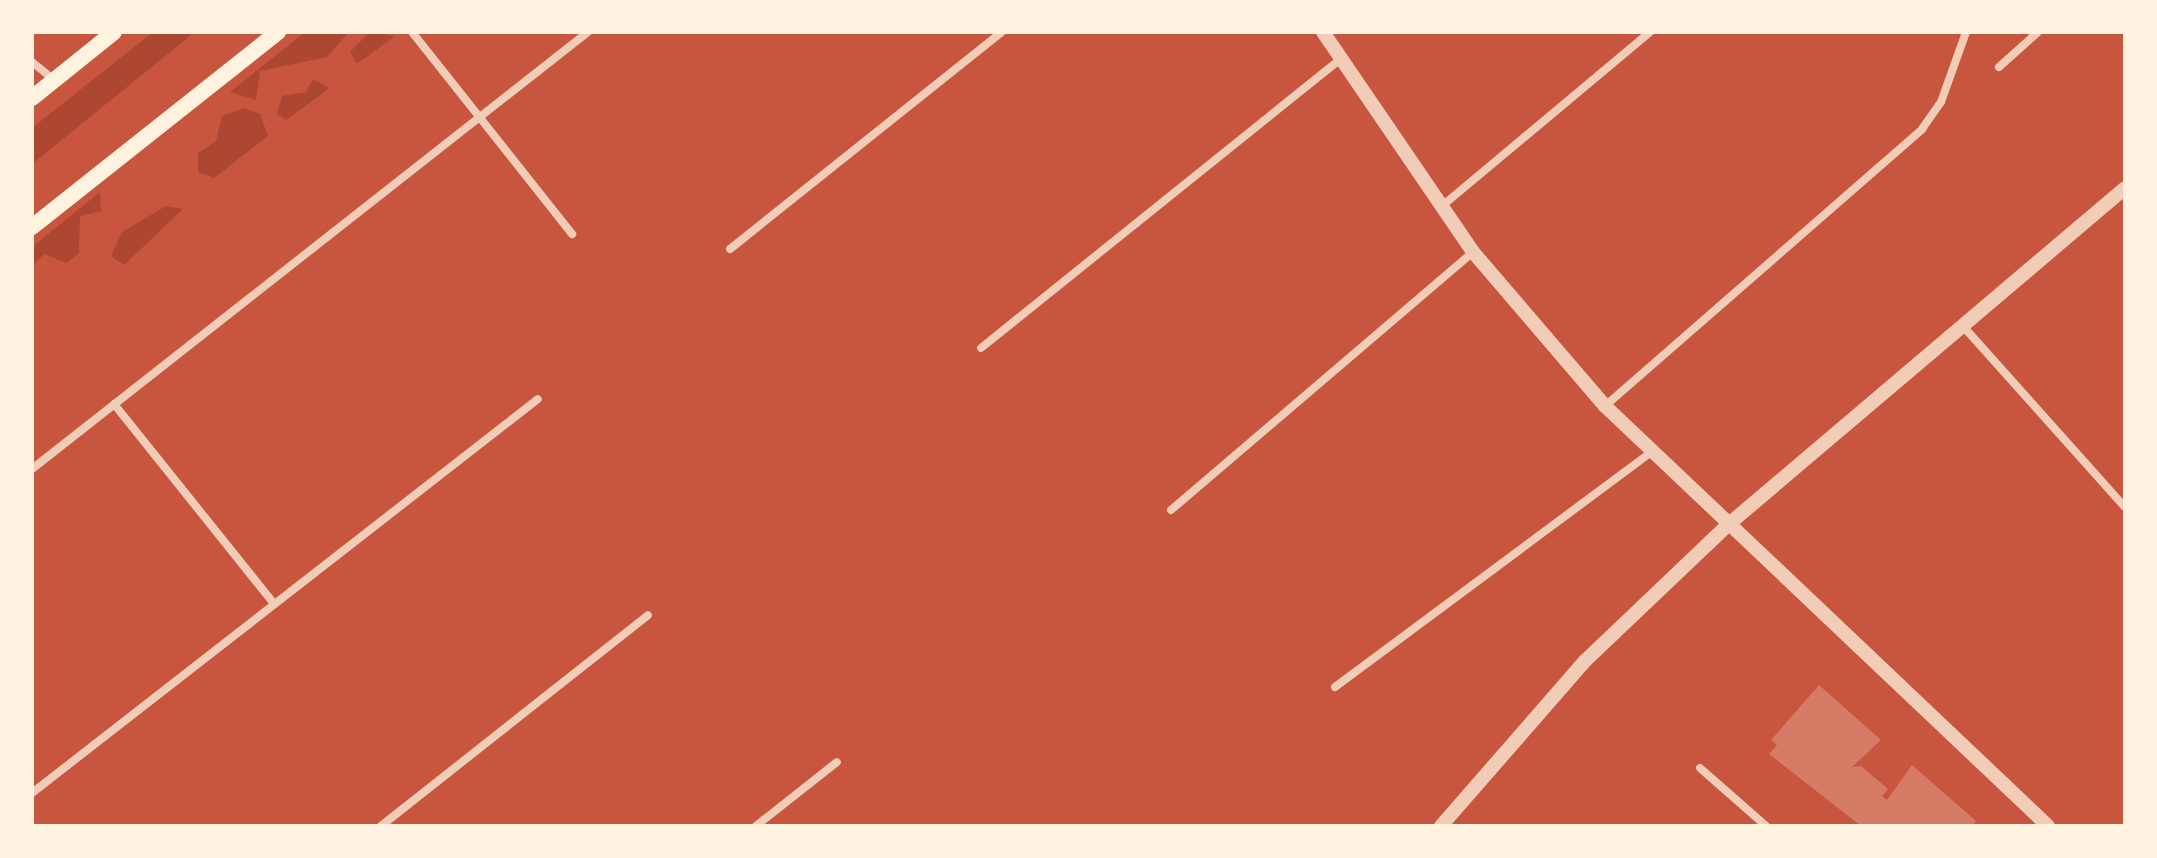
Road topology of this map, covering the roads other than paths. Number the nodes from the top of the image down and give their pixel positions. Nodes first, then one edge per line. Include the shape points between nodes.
1 (114, 32) edge
2 (278, 32) edge
3 (412, 32) edge
4 (588, 32) edge
5 (1002, 32) edge
6 (1323, 32) edge
7 (1650, 32) edge
8 (1966, 32) edge
9 (2038, 32) edge
10 (1341, 59) junction
11 (32, 62) edge
12 (1999, 67) dead end
13 (54, 80) junction
14 (32, 98) edge
15 (480, 117) junction
16 (2125, 188) edge
17 (1442, 206) junction
18 (32, 227) edge
19 (572, 234) dead end
20 (730, 249) dead end
21 (1473, 252) junction
22 (1961, 325) junction
23 (981, 348) dead end
24 (538, 399) dead end
25 (114, 404) junction
26 (1605, 406) junction
27 (1651, 452) junction
28 (32, 469) edge
29 (2125, 507) edge
30 (1171, 510) dead end
31 (1729, 524) junction
32 (274, 604) junction
33 (648, 615) dead end
34 (1335, 687) dead end
35 (837, 762) dead end
36 (1700, 768) dead end
37 (32, 793) edge
38 (381, 826) edge
39 (756, 826) edge
40 (1441, 826) edge
41 (1766, 826) edge
42 (2048, 826) edge

1 - 13 main road
2 - 18 main road
3 - 15 street
4 - 15 street
5 - 20 street
6 - 10 street
7 - 17 street
8 - 26 street via 1941,102 1922,129
9 - 12 street
10 - 17 street
10 - 23 street
11 - 13 street
13 - 14 main road
15 - 19 street
15 - 25 street
16 - 22 street
17 - 21 street
21 - 26 street
21 - 30 street
22 - 29 street
22 - 31 street
24 - 32 street
25 - 28 street
25 - 32 street
26 - 27 street
27 - 31 street
27 - 34 street
31 - 40 street via 1586,660
31 - 42 street
32 - 37 street
33 - 38 street
35 - 39 street
36 - 41 street

